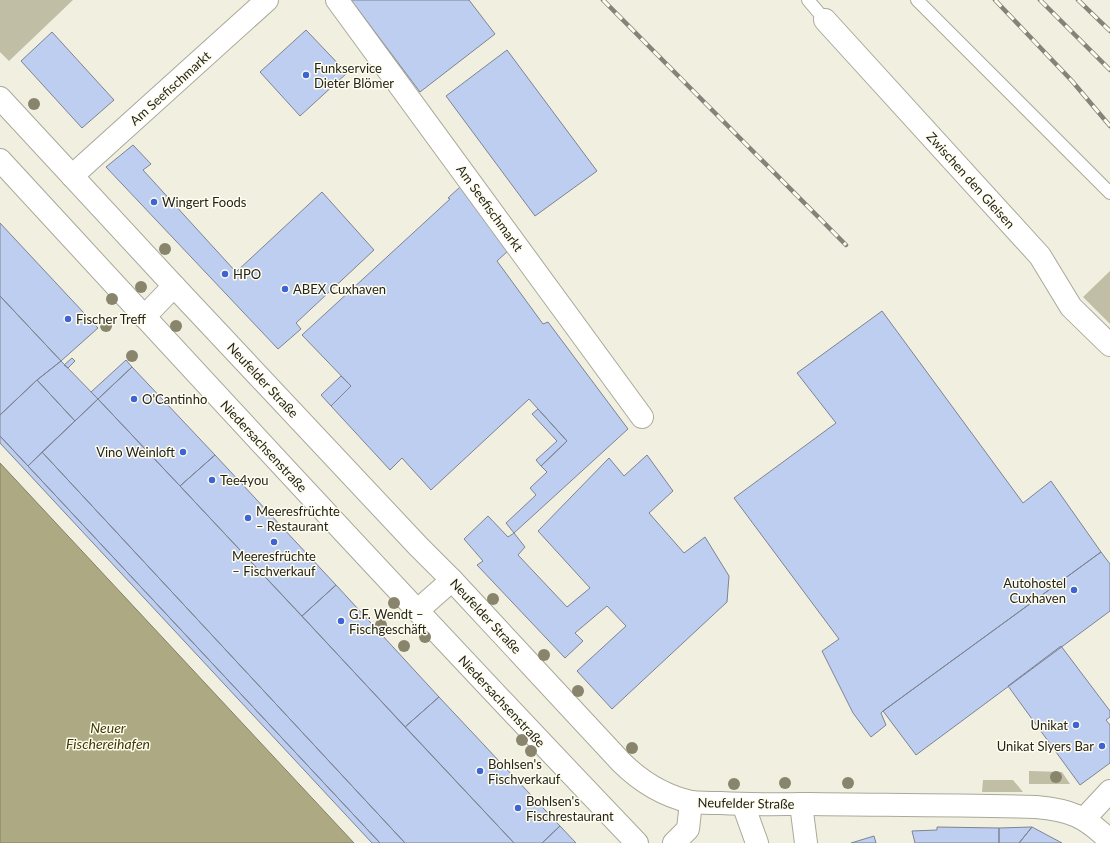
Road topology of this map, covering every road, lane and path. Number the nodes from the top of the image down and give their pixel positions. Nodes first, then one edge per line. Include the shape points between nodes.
1 (267, 0) edge
2 (337, 0) edge
3 (808, 0) edge
4 (917, 0) edge
5 (825, 20) joint
6 (0, 98) edge
7 (0, 160) edge
8 (72, 176) junction
9 (1110, 193) edge
10 (174, 286) junction
11 (144, 317) junction
12 (1110, 345) edge
13 (642, 417) dead end
14 (452, 580) junction
15 (418, 610) junction
16 (1110, 791) edge
17 (692, 802) junction
18 (744, 804) junction
19 (801, 804) junction
20 (1084, 819) junction
21 (1109, 838) edge
22 (637, 843) edge
23 (674, 843) edge
24 (757, 843) edge
25 (806, 843) edge

1 - 8 street, Am Seefischmarkt
2 - 13 street, Am Seefischmarkt
3 - 5 lane
4 - 9 lane
5 - 12 street, Zwischen den Gleisen via 1040,256 1071,307
6 - 8 street, Neufelder Straße
7 - 11 street, Niedersachsenstraße
8 - 10 street, Neufelder Straße
10 - 11 street
10 - 14 street, Neufelder Straße
11 - 15 street, Niedersachsenstraße
14 - 15 street
14 - 17 street, Neufelder Straße via 631,772 653,787
15 - 22 street, Niedersachsenstraße
16 - 20 street
17 - 18 street, Neufelder Straße
17 - 23 street via 688,829
18 - 19 street, Neufelder Straße
18 - 24 street
19 - 20 street, Neufelder Straße via 1036,807 1070,812
19 - 25 street
20 - 21 street, Neufelder Straße

